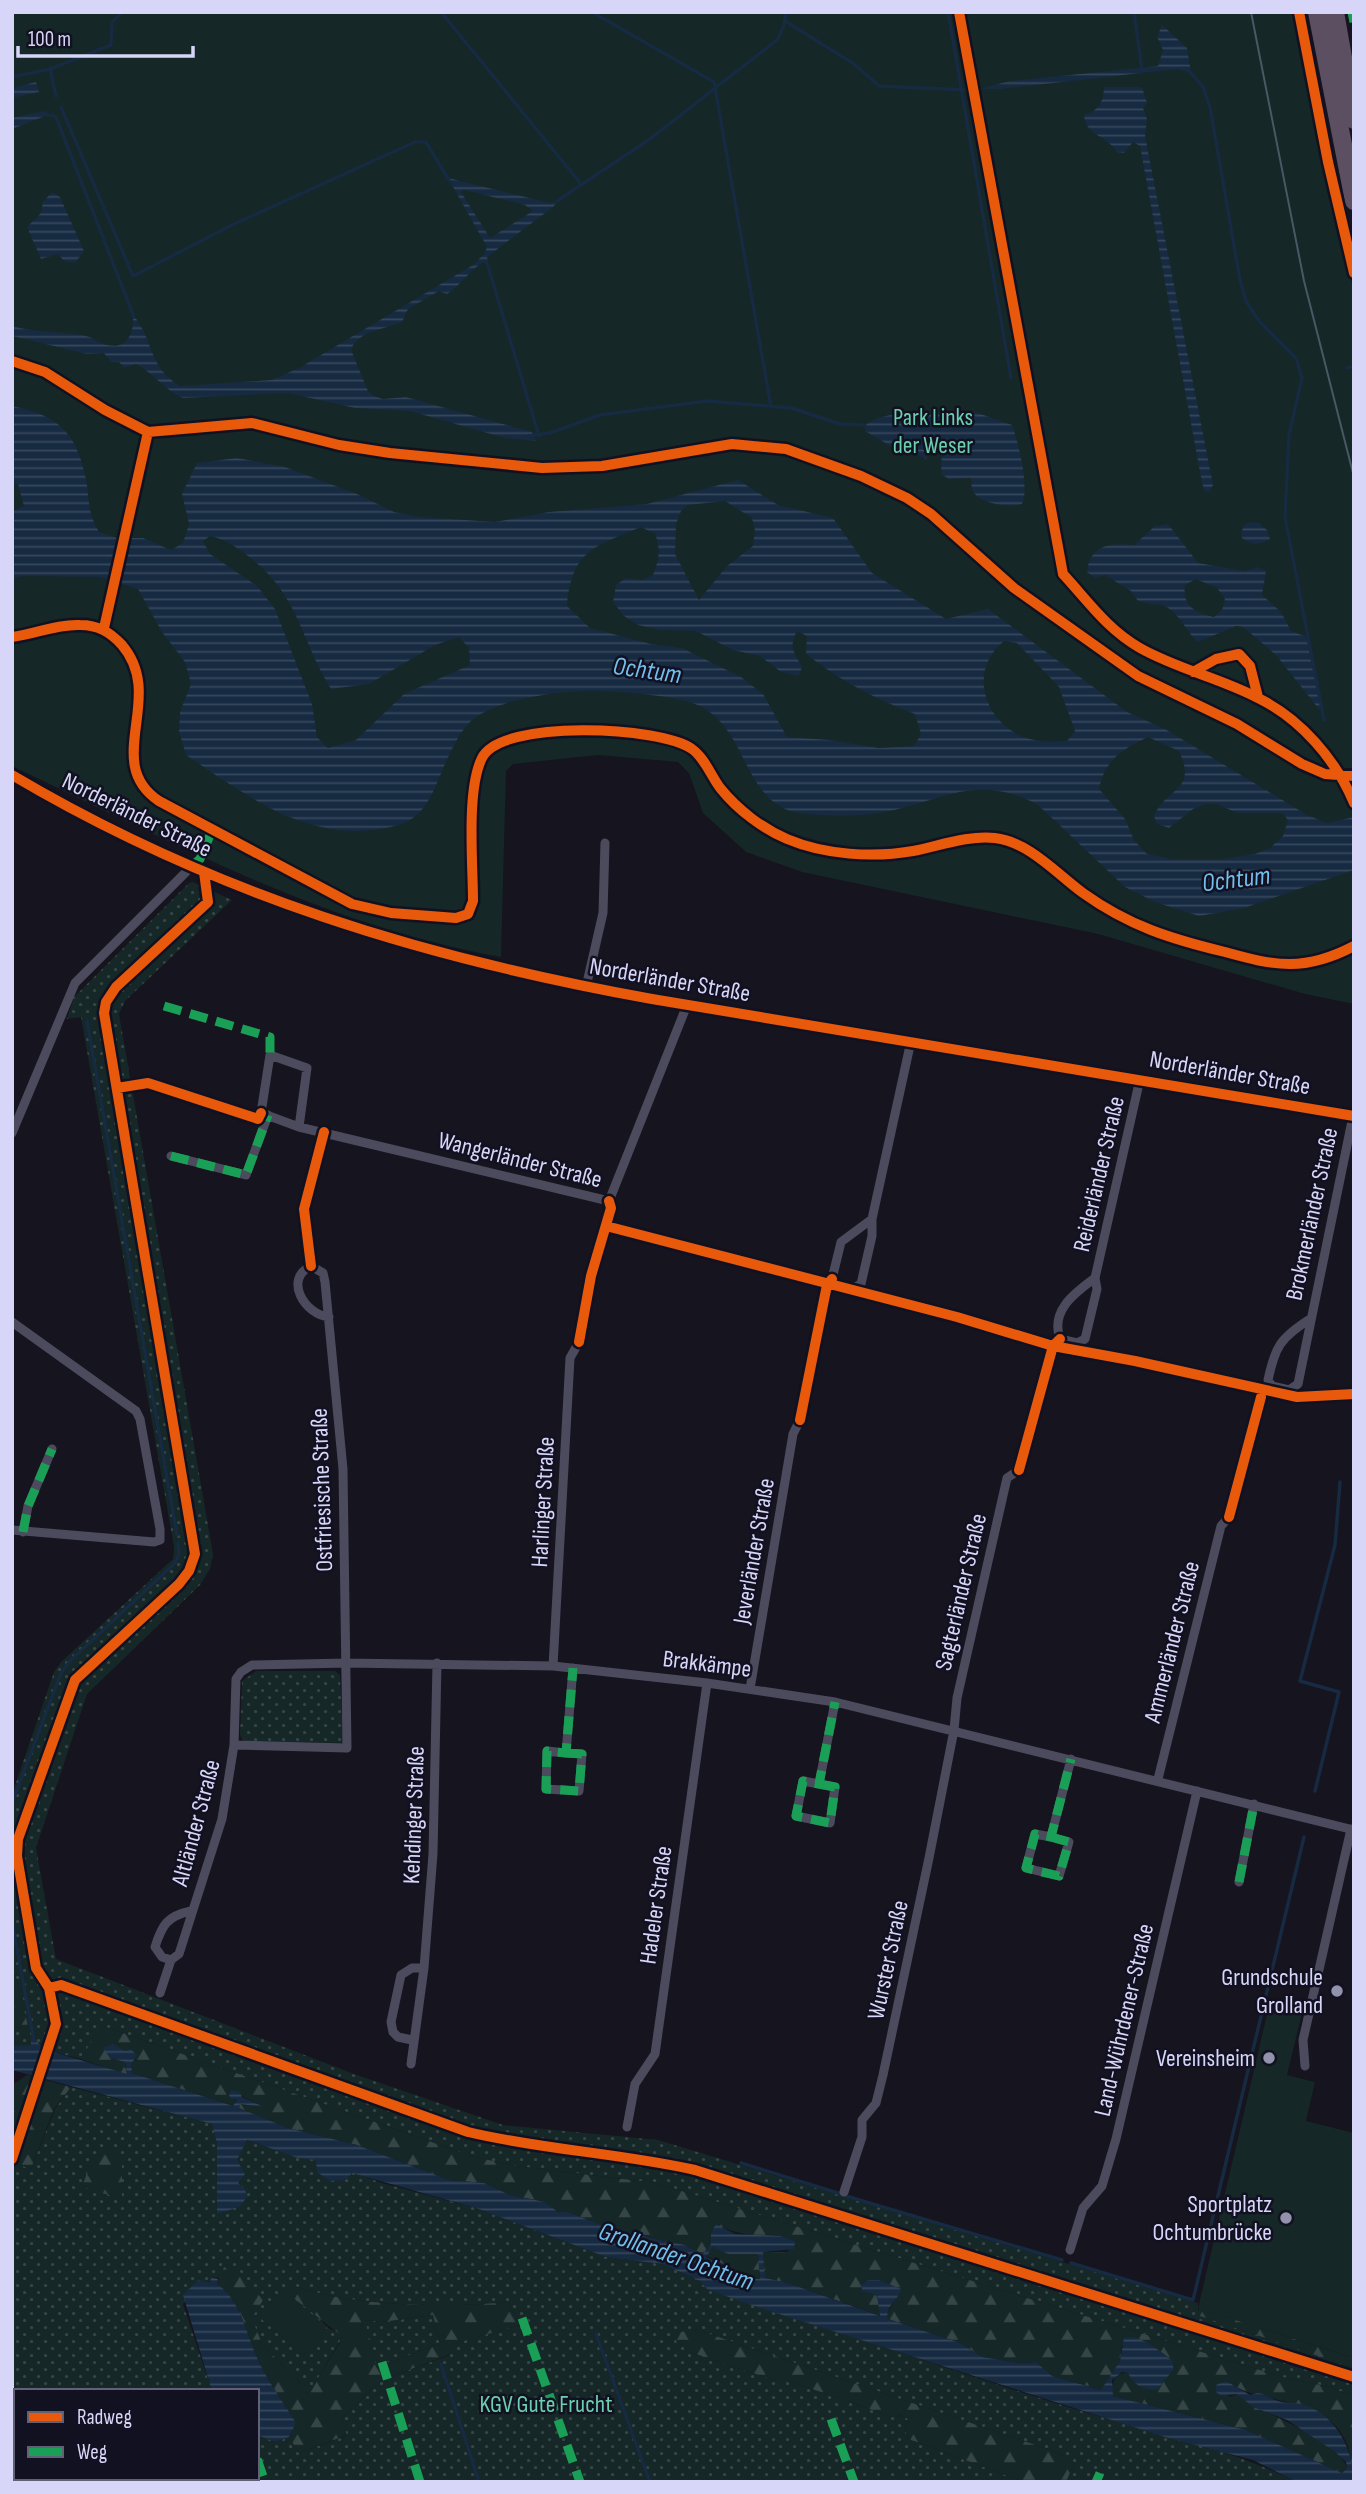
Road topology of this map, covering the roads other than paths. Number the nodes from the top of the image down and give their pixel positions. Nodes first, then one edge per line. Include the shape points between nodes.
1 (1317, 12) edge
2 (1335, 12) edge
3 (1354, 120) edge
4 (1354, 201) edge
5 (12, 775) edge
6 (605, 843) dead end
7 (192, 866) junction
8 (586, 987) junction
9 (687, 1005) junction
10 (911, 1041) junction
11 (1140, 1079) junction
12 (268, 1115) junction
13 (1353, 1116) edge
14 (299, 1127) junction
15 (12, 1133) edge
16 (171, 1156) dead end
17 (872, 1219) junction
18 (1095, 1278) junction
19 (329, 1317) junction
20 (1310, 1320) junction
21 (12, 1322) edge
22 (579, 1342) dead end
23 (800, 1420) dead end
24 (52, 1449) dead end
25 (1019, 1470) dead end
26 (1229, 1517) dead end
27 (12, 1530) edge
28 (23, 1532) junction
29 (346, 1663) junction
30 (437, 1663) junction
31 (553, 1666) junction
32 (573, 1668) junction
33 (707, 1683) junction
34 (750, 1689) junction
35 (835, 1702) junction
36 (954, 1730) junction
37 (234, 1745) junction
38 (566, 1753) junction
39 (1072, 1759) junction
40 (1158, 1779) junction
41 (820, 1784) junction
42 (1197, 1791) junction
43 (1254, 1804) junction
44 (1352, 1829) edge
45 (1051, 1837) junction
46 (1239, 1882) dead end
47 (191, 1912) junction
48 (171, 1960) junction
49 (424, 1968) junction
50 (160, 1993) dead end
51 (412, 2040) junction
52 (411, 2064) dead end
53 (1305, 2066) dead end
54 (627, 2127) dead end
55 (844, 2192) dead end
56 (1070, 2250) dead end

1 - 4 highway
2 - 3 highway
5 - 7 street, Norderländer Straße
6 - 8 street, Norderländer Straße via 603,913
7 - 8 street, Norderländer Straße via 345,926 481,965
7 - 15 street via 75,984
8 - 9 street, Norderländer Straße
9 - 10 street, Norderländer Straße
9 - 14 street, Wangerländer Straße via 608,1201
10 - 11 street, Norderländer Straße
10 - 17 street
11 - 13 street, Norderländer Straße
11 - 18 street, Reiderländer Straße
12 - 14 street
12 - 14 street via 261,1113 270,1055 307,1069
12 - 16 street via 246,1175
13 - 20 street, Brokmerländer Straße
17 - 17 street via 841,1242 832,1279 837,1284 854,1288 861,1284
18 - 18 street, Reiderländer Straße via 1065,1301 1057,1330 1060,1339 1077,1343 1085,1339 1097,1289
19 - 19 street, Ostfriesische Straße via 323,1273 307,1268 299,1278 300,1297 313,1313
19 - 29 street, Ostfriesische Straße via 344,1469
20 - 20 street, Brokmerländer Straße via 1281,1341 1274,1352 1268,1380 1272,1386 1289,1390 1298,1384
21 - 28 street via 136,1411 160,1540
22 - 31 street, Harlinger Straße via 570,1358
23 - 34 street, Jeverländer Straße via 793,1434
24 - 28 street via 28,1506
25 - 36 street, Sagterländer Straße via 1007,1478 957,1698
26 - 40 street, Ammerländer Straße via 1221,1526
27 - 28 street
29 - 30 street, Brakkämpe
29 - 37 street, Brakkämpe via 246,1668 235,1686
29 - 37 street via 347,1748
30 - 31 street, Brakkämpe
30 - 49 street, Kehdinger Straße via 433,1854
31 - 32 street, Brakkämpe
32 - 33 street, Brakkämpe
32 - 38 street
33 - 34 street, Brakkämpe
33 - 54 street, Hadeler Straße via 655,2053 635,2084
34 - 35 street, Brakkämpe
35 - 36 street, Brakkämpe
35 - 41 street
36 - 39 street, Brakkämpe
36 - 55 street, Wurster Straße via 883,2076 876,2103 862,2120 862,2137
37 - 47 street, Altländer Straße via 222,1819
38 - 38 street via 547,1751 545,1789 579,1791 582,1754
39 - 40 street, Brakkämpe
39 - 45 street
40 - 42 street, Brakkämpe
41 - 41 street via 803,1781 796,1816 830,1823 835,1787
42 - 43 street, Brakkämpe
42 - 56 street, Land-Wührdener-Straße via 1116,2138 1102,2186 1083,2208
43 - 44 street, Brakkämpe
43 - 46 street
44 - 53 street via 1303,2040
45 - 45 street via 1035,1834 1026,1868 1059,1876 1069,1842
47 - 48 street, Altländer Straße via 178,1954
47 - 48 street, Altländer Straße via 169,1918 161,1928 155,1947
48 - 50 street, Altländer Straße
49 - 51 street, Kehdinger Straße
49 - 51 street via 401,1975 394,2003 393,2032
51 - 52 street, Kehdinger Straße

